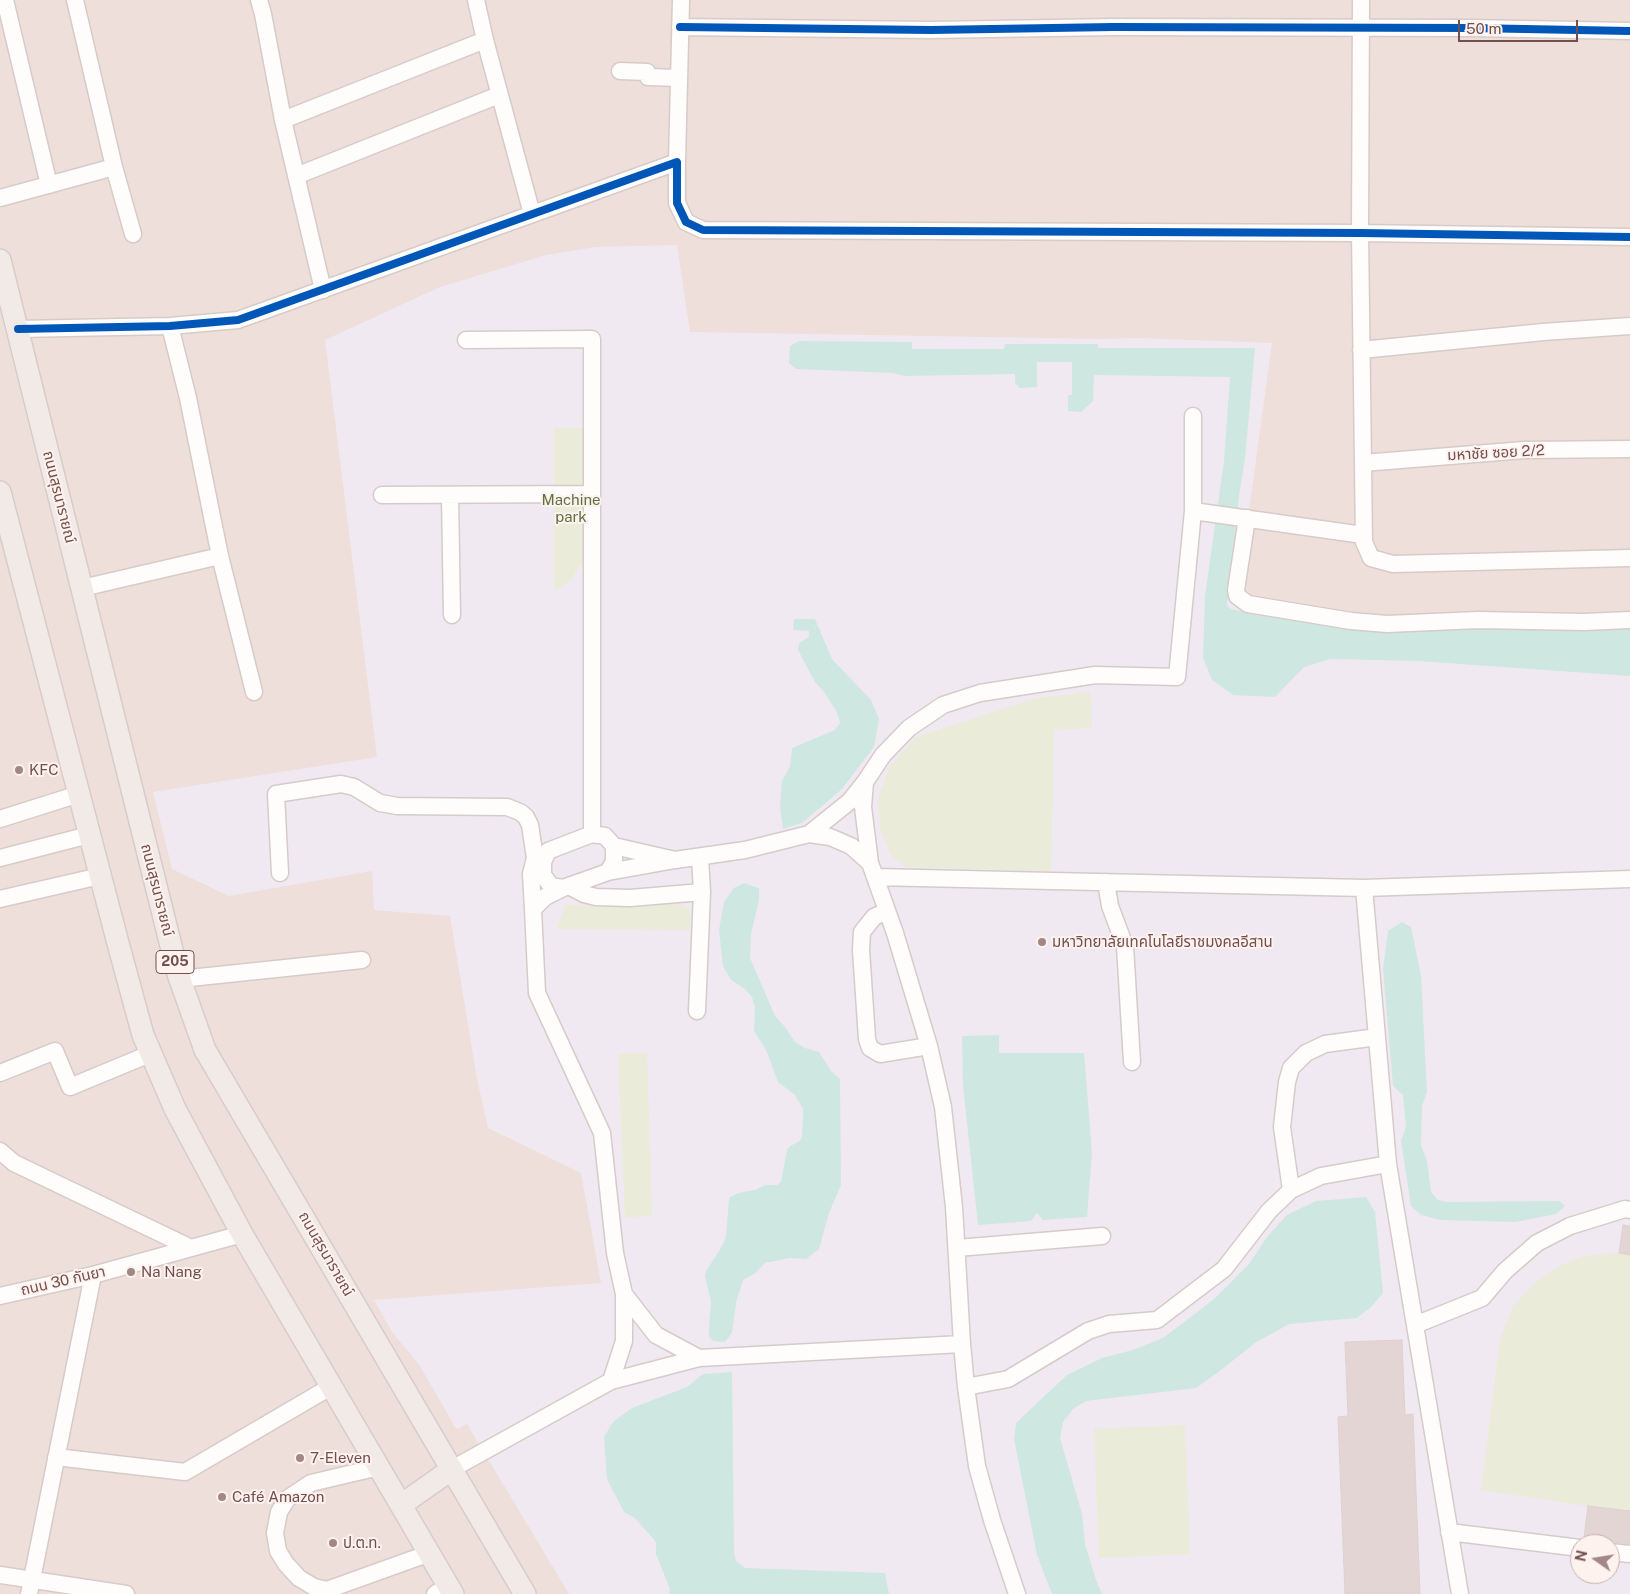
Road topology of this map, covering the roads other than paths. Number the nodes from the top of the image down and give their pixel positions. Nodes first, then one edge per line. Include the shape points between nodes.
1 (6, 0) edge
2 (75, 0) edge
3 (259, 0) edge
4 (476, 0) edge
5 (681, 0) edge
6 (1361, 0) edge
7 (680, 27) junction
8 (1360, 29) junction
9 (1630, 31) edge
10 (485, 40) junction
11 (620, 71) dead end
12 (679, 78) junction
13 (499, 95) junction
14 (283, 120) junction
15 (677, 162) junction
16 (114, 167) junction
17 (296, 176) junction
18 (49, 185) junction
19 (0, 198) edge
20 (532, 214) junction
21 (1360, 233) junction
22 (133, 234) dead end
23 (1630, 237) edge
24 (0, 260) edge
25 (323, 290) junction
26 (170, 326) junction
27 (1630, 326) edge
28 (18, 330) junction
29 (466, 340) dead end
30 (1361, 350) junction
31 (1193, 416) dead end
32 (1630, 449) edge
33 (1363, 463) junction
34 (0, 492) edge
35 (592, 494) junction
36 (382, 495) dead end
37 (450, 495) junction
38 (1193, 511) junction
39 (1246, 518) junction
40 (1363, 535) junction
41 (220, 556) junction
42 (1630, 558) edge
43 (82, 588) junction
44 (452, 615) dead end
45 (1630, 620) edge
46 (254, 692) dead end
47 (865, 782) junction
48 (79, 794) junction
49 (0, 820) edge
50 (592, 834) junction
51 (809, 834) junction
52 (89, 835) junction
53 (614, 846) junction
54 (542, 854) junction
55 (700, 856) junction
56 (0, 858) edge
57 (675, 860) junction
58 (873, 870) junction
59 (608, 872) junction
60 (280, 873) dead end
61 (100, 876) junction
62 (1630, 879) edge
63 (1106, 882) junction
64 (566, 887) junction
65 (1364, 888) junction
66 (702, 892) junction
67 (0, 899) edge
68 (533, 908) junction
69 (887, 911) junction
70 (362, 960) dead end
71 (180, 979) junction
72 (697, 1011) dead end
73 (1377, 1037) junction
74 (929, 1046) junction
75 (152, 1052) junction
76 (1132, 1062) dead end
77 (0, 1073) edge
78 (0, 1151) edge
79 (1388, 1164) junction
80 (1291, 1190) junction
81 (1630, 1210) edge
82 (242, 1234) junction
83 (1102, 1236) dead end
84 (191, 1248) junction
85 (956, 1248) junction
86 (93, 1275) junction
87 (624, 1294) junction
88 (0, 1296) edge
89 (1415, 1325) junction
90 (962, 1344) junction
91 (699, 1358) junction
92 (611, 1381) junction
93 (332, 1386) junction
94 (966, 1387) junction
95 (56, 1457) junction
96 (379, 1467) junction
97 (452, 1469) junction
98 (401, 1505) junction
99 (1450, 1532) junction
100 (1570, 1547) edge
101 (430, 1553) junction
102 (0, 1575) edge
103 (30, 1586) edge
104 (445, 1591) edge
105 (126, 1594) edge
106 (526, 1594) edge
107 (1017, 1594) edge
108 (1460, 1594) edge

1 - 18 street
2 - 16 street
3 - 14 street
4 - 10 street
5 - 7 street
6 - 8 street
7 - 8 street
7 - 12 street
8 - 9 street
8 - 21 street
10 - 13 street
10 - 14 street
11 - 12 street via 647,72 648,77
12 - 15 street
13 - 17 street
13 - 20 street
14 - 17 street
15 - 20 street
15 - 21 street via 677,203 686,222 703,230
16 - 18 street
16 - 22 street
17 - 25 street
18 - 19 street
20 - 25 street
21 - 23 street
21 - 30 street
24 - 28 main road, ถนนสุรนารายณ์ / 205
25 - 26 street via 238,320
26 - 28 street
26 - 41 street
27 - 30 street
28 - 43 main road, ถนนสุรนารายณ์ / 205
29 - 35 street via 592,339
30 - 33 street
31 - 38 street
32 - 33 street, มหาชัย ซอย 2/2 via 1524,450
33 - 40 street
34 - 48 main road
35 - 37 street
35 - 50 street
36 - 37 street
37 - 44 street
38 - 39 street
38 - 47 street via 1177,677 1095,675 980,693 943,704 909,728 883,755
39 - 40 street
39 - 45 street via 1236,590 1237,596 1248,604 1387,624 1478,620
40 - 42 street via 1370,558 1392,564
41 - 43 street
41 - 46 street
43 - 71 main road, ถนนสุรนารายณ์ / 205
47 - 51 street via 850,801
47 - 58 street via 863,806
48 - 49 street
48 - 52 main road
50 - 53 street via 605,836
50 - 54 street
51 - 55 street via 745,850
51 - 58 street via 851,846
52 - 56 street
52 - 61 main road
53 - 57 street
53 - 59 street via 614,861
54 - 60 street via 526,817 507,807 397,806 380,803 354,787 341,784 276,794
54 - 64 street via 543,875 551,886
54 - 68 street via 531,874
55 - 57 street
55 - 66 street
57 - 59 street
58 - 63 street
58 - 69 street
59 - 64 street
61 - 67 street
61 - 75 main road via 143,1035
62 - 65 street
63 - 65 street
63 - 76 street via 1110,906 1125,946
64 - 66 street via 596,897 630,898
64 - 68 street via 545,896
65 - 73 street
66 - 72 street
68 - 87 street via 537,993 602,1133 615,1253
69 - 74 street
69 - 74 street via 874,917 862,932 866,1039 870,1048 880,1054
70 - 71 street
71 - 97 main road, ถนนสุรนารายณ์ / 205 via 205,1050
73 - 79 street
73 - 80 street via 1325,1044 1306,1053 1291,1068 1286,1082 1282,1127
74 - 85 street via 943,1107
75 - 77 street via 70,1087 55,1051
75 - 82 main road via 176,1109
78 - 84 street via 14,1163
79 - 80 street via 1321,1176
79 - 89 street
80 - 94 street via 1269,1211 1224,1269 1157,1320 1108,1324 1088,1331 1008,1379
81 - 89 street via 1570,1226 1537,1243 1505,1271 1482,1298
82 - 84 street, ถนน 30 กันยา
82 - 93 main road
83 - 85 street
84 - 86 street, ถนน 30 กันยา
85 - 90 street
86 - 88 street, ถนน 30 กันยา
86 - 95 street
87 - 91 street via 656,1335
87 - 92 street via 624,1340
89 - 99 street
90 - 91 street
90 - 94 street
91 - 92 street
92 - 97 street
93 - 95 street via 185,1472
93 - 96 main road
94 - 107 street via 977,1466
95 - 103 street
96 - 98 main road
96 - 101 street via 311,1483 287,1499 279,1512 275,1534 278,1551 298,1578 327,1590
97 - 98 main road
97 - 106 main road, ถนนสุรนารายณ์ / 205
98 - 101 main road
99 - 100 street
99 - 108 street
101 - 104 main road
102 - 103 street
103 - 105 street

